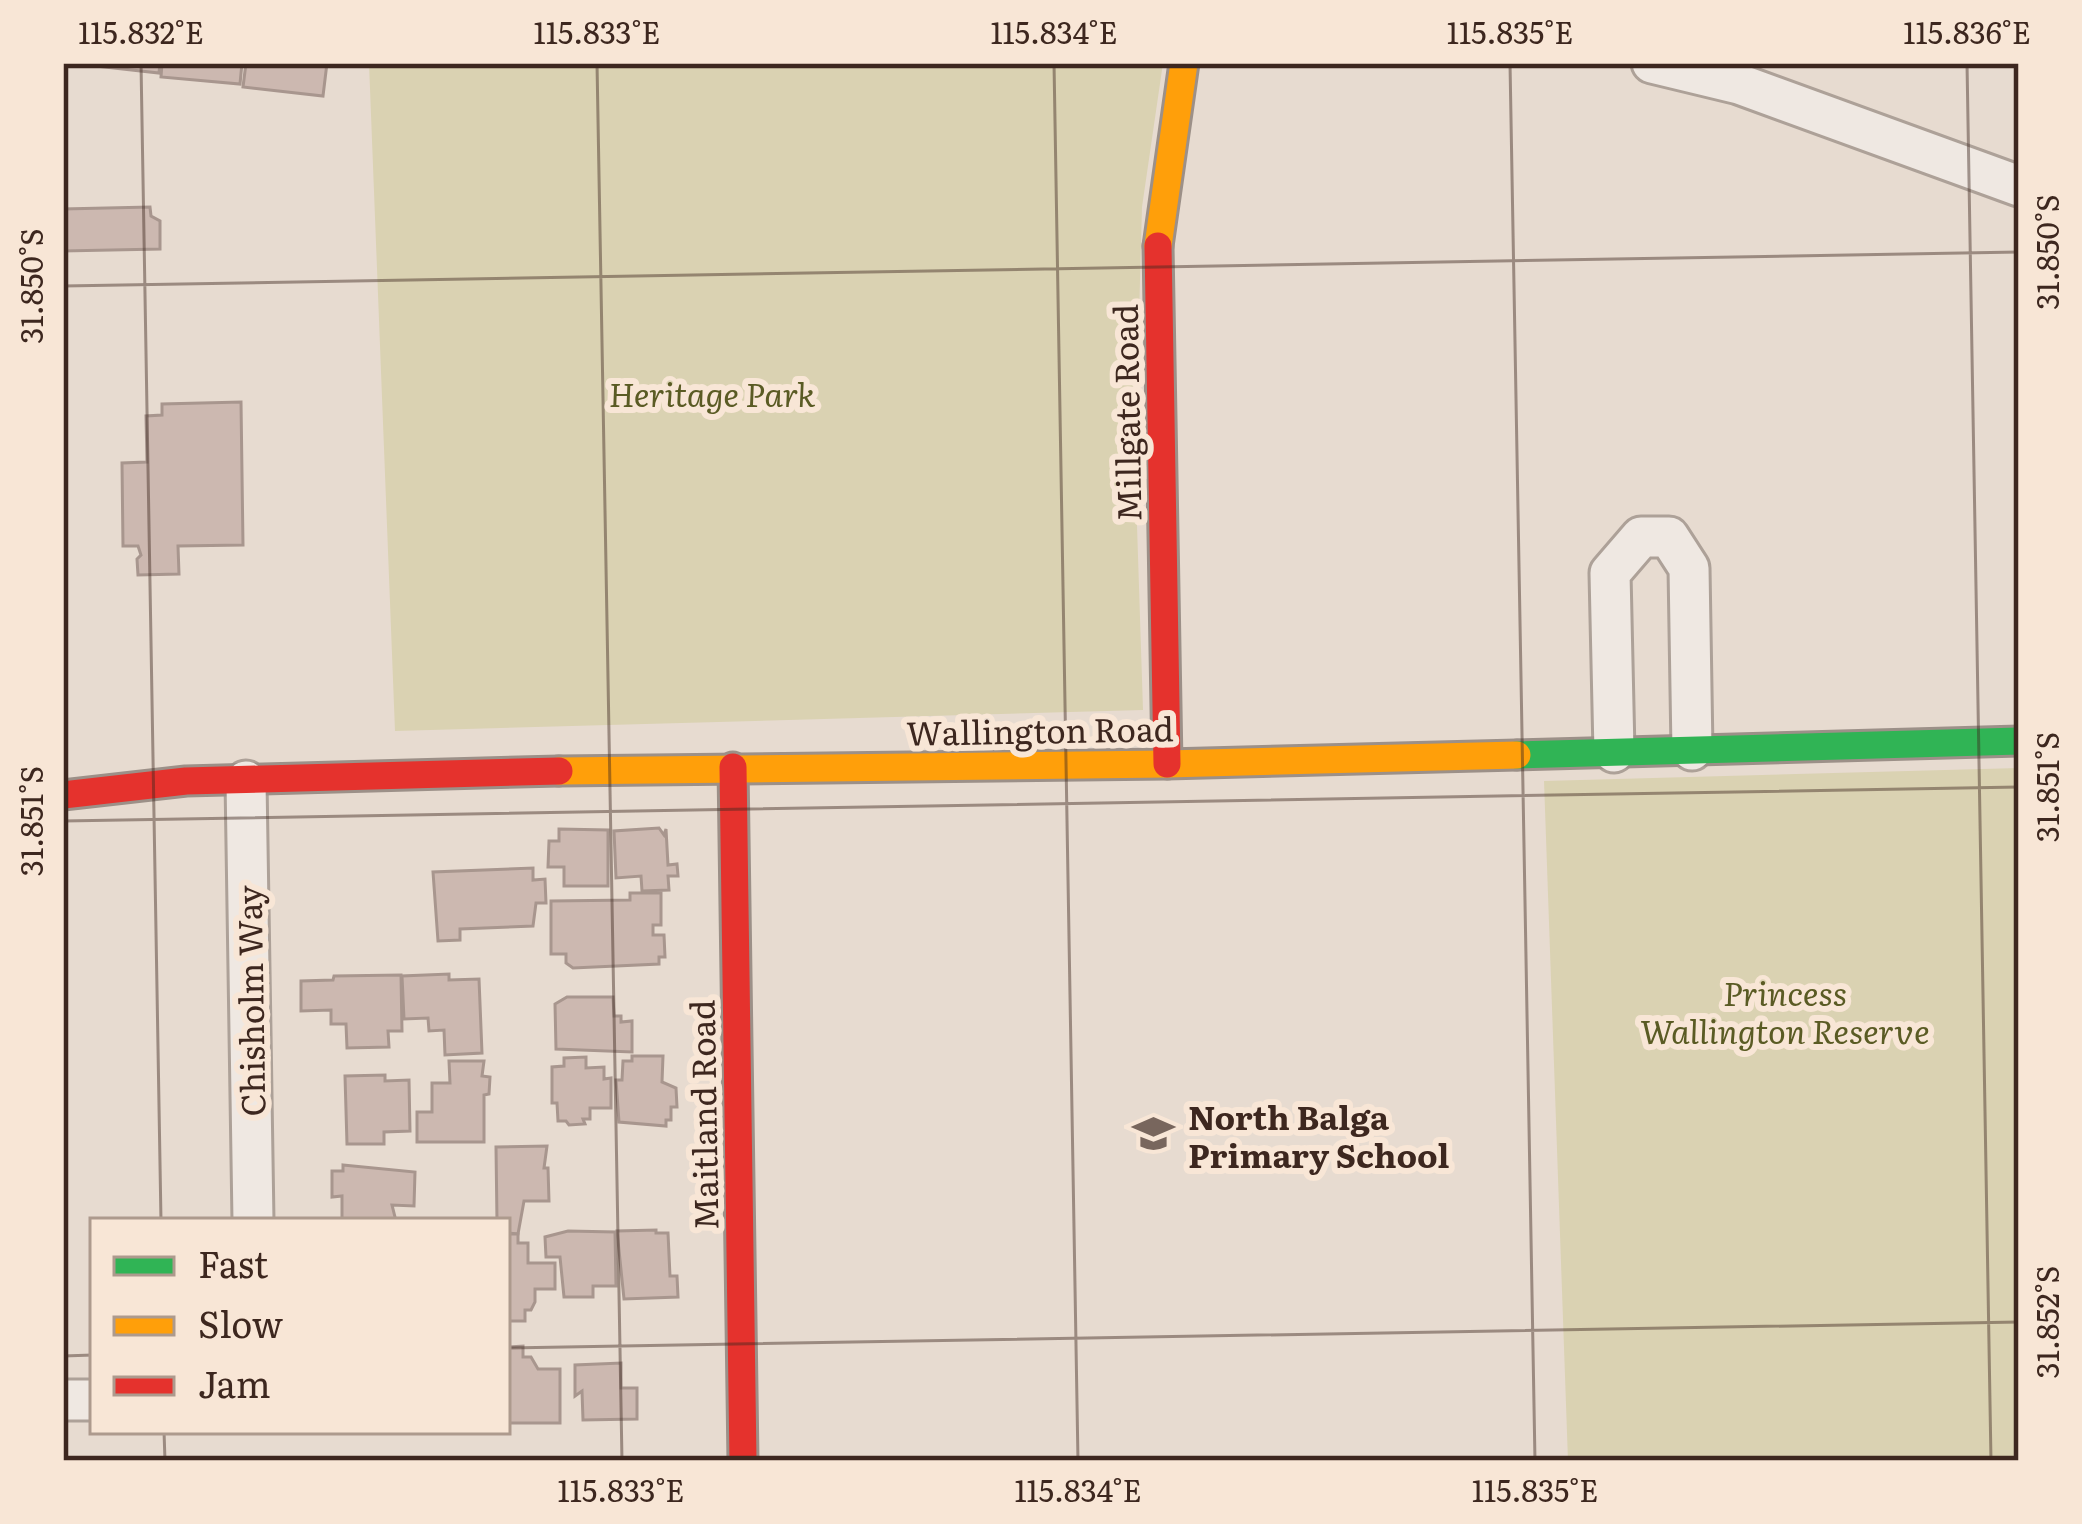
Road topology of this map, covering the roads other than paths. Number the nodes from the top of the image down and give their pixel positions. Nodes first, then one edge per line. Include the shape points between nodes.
1 (1184, 63) edge
2 (1652, 63) edge
3 (2019, 186) edge
4 (2019, 741) edge
5 (1692, 750) junction
6 (1614, 752) junction
7 (1167, 764) junction
8 (733, 767) junction
9 (246, 781) junction
10 (63, 795) edge
11 (253, 1218) edge
12 (743, 1461) edge

1 - 7 street, Millgate Road via 1158,249
2 - 3 street via 1739,83
4 - 5 street, Wallington Road
5 - 6 street, Wallington Road
5 - 6 street via 1689,568 1669,537 1641,537 1610,573
6 - 7 street, Wallington Road
7 - 8 street, Wallington Road
8 - 9 street, Wallington Road
8 - 12 street, Maitland Road
9 - 10 street, Wallington Road
9 - 11 street, Chisholm Way

